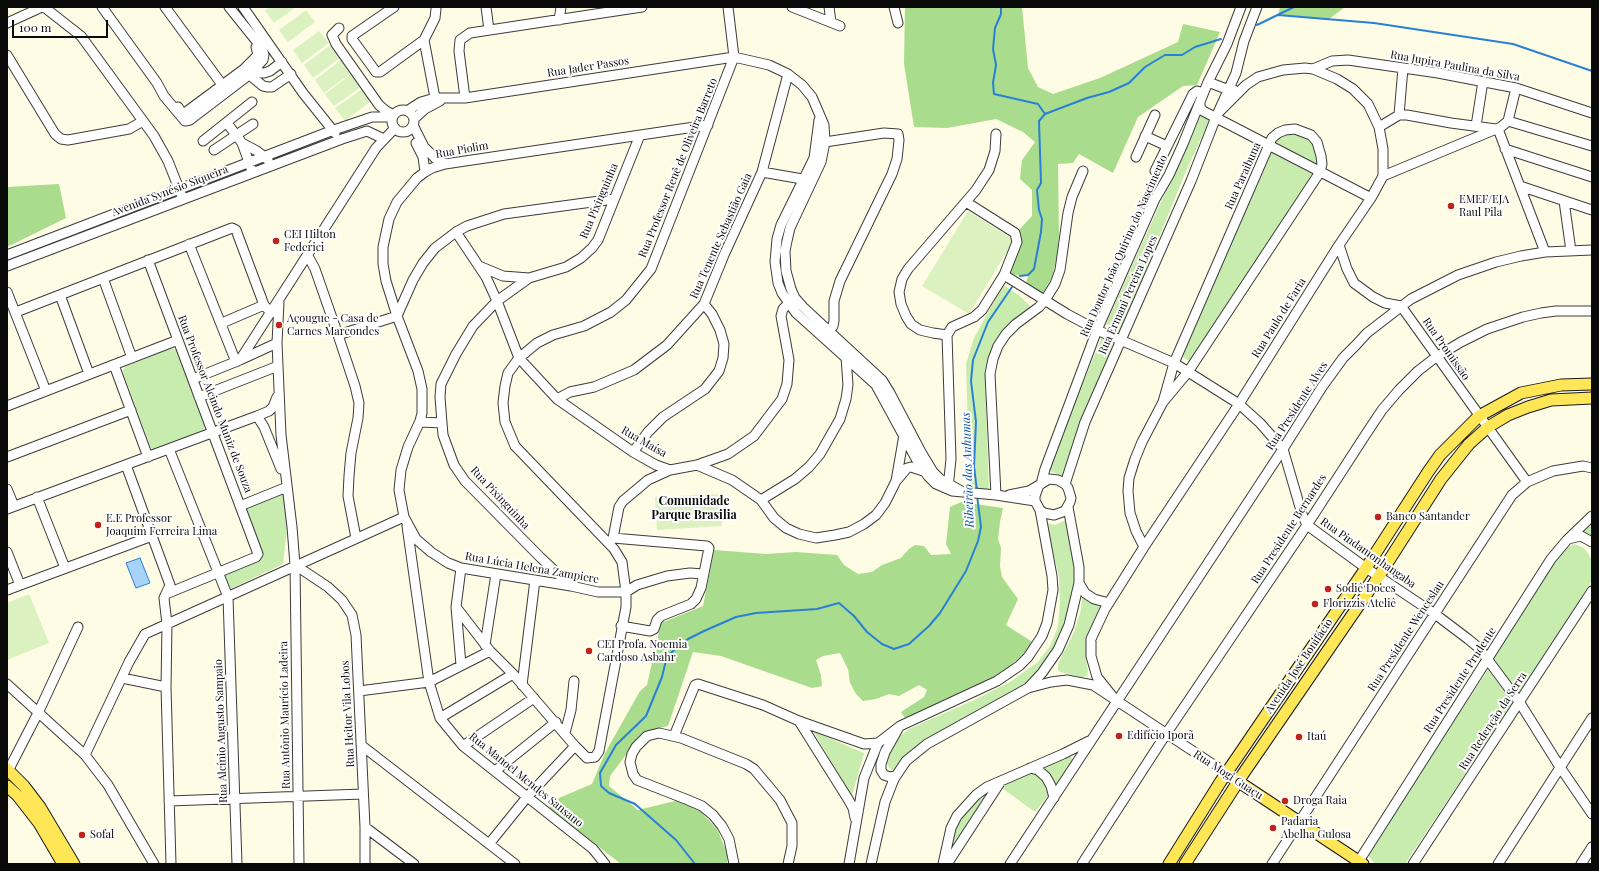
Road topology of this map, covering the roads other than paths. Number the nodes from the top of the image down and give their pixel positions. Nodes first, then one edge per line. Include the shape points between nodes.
1 (43, 7) edge
2 (102, 7) edge
3 (165, 7) edge
4 (229, 7) edge
5 (243, 7) edge
6 (394, 7) edge
7 (486, 7) edge
8 (561, 7) edge
9 (642, 7) edge
10 (728, 7) edge
11 (792, 7) edge
12 (829, 7) edge
13 (894, 7) edge
14 (1241, 7) edge
15 (1257, 7) edge
16 (436, 8) edge
17 (559, 20) junction
18 (831, 22) junction
19 (7, 23) edge
20 (898, 23) dead end
21 (840, 26) dead end
22 (339, 28) dead end
23 (489, 30) junction
24 (424, 40) junction
25 (7, 55) edge
26 (734, 56) junction
27 (282, 62) junction
28 (1403, 68) junction
29 (250, 69) junction
30 (1313, 69) junction
31 (291, 74) junction
32 (788, 74) junction
33 (1483, 81) junction
34 (1208, 82) junction
35 (1246, 85) junction
36 (1516, 88) junction
37 (224, 89) junction
38 (1229, 90) junction
39 (1203, 93) junction
40 (465, 98) junction
41 (439, 100) junction
42 (252, 102) dead end
43 (1200, 102) junction
44 (818, 109) junction
45 (407, 111) junction
46 (1592, 113) edge
47 (1155, 115) dead end
48 (1217, 115) junction
49 (1399, 115) junction
50 (368, 119) junction
51 (394, 120) junction
52 (143, 121) junction
53 (1508, 121) junction
54 (227, 123) junction
55 (253, 124) dead end
56 (411, 125) junction
57 (708, 125) junction
58 (1476, 126) junction
59 (1379, 127) junction
60 (1498, 129) junction
61 (331, 131) junction
62 (367, 131) junction
63 (996, 134) dead end
64 (236, 135) junction
65 (640, 135) junction
66 (1145, 136) junction
67 (382, 138) junction
68 (342, 139) junction
69 (203, 141) dead end
70 (825, 142) junction
71 (242, 143) junction
72 (1270, 145) junction
73 (1167, 146) junction
74 (1592, 146) edge
75 (1505, 148) junction
76 (214, 150) dead end
77 (266, 157) junction
78 (1136, 157) dead end
79 (249, 162) junction
80 (444, 164) junction
81 (271, 166) junction
82 (425, 172) junction
83 (762, 172) junction
84 (1083, 172) dead end
85 (1155, 172) dead end
86 (1320, 172) junction
87 (253, 173) junction
88 (1383, 176) junction
89 (1592, 177) edge
90 (808, 180) junction
91 (1520, 186) junction
92 (179, 189) junction
93 (1371, 198) junction
94 (183, 199) junction
95 (614, 199) junction
96 (1564, 201) junction
97 (966, 202) junction
98 (1592, 210) edge
99 (456, 232) junction
100 (189, 244) junction
101 (1339, 245) junction
102 (1592, 250) edge
103 (1571, 251) junction
104 (1545, 252) junction
105 (7, 255) edge
106 (308, 256) junction
107 (148, 260) junction
108 (7, 266) edge
109 (478, 266) junction
110 (1004, 275) junction
111 (103, 278) junction
112 (529, 278) junction
113 (7, 292) edge
114 (60, 295) junction
115 (791, 300) junction
116 (1045, 300) junction
117 (497, 301) junction
118 (278, 302) junction
119 (704, 304) junction
120 (264, 305) junction
121 (1401, 306) junction
122 (1592, 311) edge
123 (16, 312) junction
124 (270, 313) junction
125 (398, 316) junction
126 (222, 323) junction
127 (1097, 330) junction
128 (825, 334) junction
129 (947, 334) junction
130 (338, 335) junction
131 (178, 340) junction
132 (1122, 341) junction
133 (277, 343) junction
134 (848, 354) junction
135 (1436, 356) junction
136 (132, 358) junction
137 (519, 358) junction
138 (238, 361) junction
139 (1174, 363) junction
140 (860, 364) junction
141 (114, 365) junction
142 (278, 366) junction
143 (1188, 372) junction
144 (89, 374) junction
145 (193, 379) junction
146 (1592, 384) edge
147 (848, 385) junction
148 (46, 391) junction
149 (279, 392) junction
150 (422, 393) junction
151 (440, 393) junction
152 (200, 397) junction
153 (1592, 398) edge
154 (557, 399) junction
155 (1163, 402) junction
156 (1239, 404) junction
157 (7, 406) edge
158 (423, 406) joint
159 (131, 410) junction
160 (257, 416) junction
161 (1478, 416) junction
162 (420, 422) junction
163 (442, 423) junction
164 (1488, 427) junction
165 (213, 433) junction
166 (907, 434) junction
167 (169, 449) junction
168 (1283, 449) junction
169 (633, 452) junction
170 (7, 457) edge
171 (148, 457) junction
172 (126, 465) junction
173 (697, 466) junction
174 (951, 467) junction
175 (1592, 468) edge
176 (670, 470) junction
177 (923, 471) junction
178 (936, 475) junction
179 (896, 481) junction
180 (1527, 482) junction
181 (286, 484) junction
182 (1040, 484) junction
183 (1065, 484) junction
184 (948, 487) junction
185 (7, 489) edge
186 (997, 495) junction
187 (37, 497) junction
188 (761, 500) junction
189 (240, 506) junction
190 (1037, 506) junction
191 (1068, 507) junction
192 (10, 508) edge
193 (1592, 516) edge
194 (405, 519) junction
195 (1307, 525) junction
196 (152, 536) junction
197 (356, 538) junction
198 (1566, 540) junction
199 (611, 541) junction
200 (1592, 542) edge
201 (1144, 547) junction
202 (7, 552) edge
203 (309, 559) junction
204 (295, 565) junction
205 (65, 568) junction
206 (461, 568) junction
207 (1366, 568) junction
208 (218, 573) junction
209 (496, 574) junction
210 (703, 574) junction
211 (1379, 576) junction
212 (316, 579) junction
213 (535, 580) junction
214 (1079, 583) junction
215 (20, 585) junction
216 (571, 586) junction
217 (7, 590) edge
218 (1592, 591) edge
219 (626, 592) junction
220 (166, 594) junction
221 (228, 596) junction
222 (1109, 602) junction
223 (456, 607) junction
224 (1435, 614) junction
225 (167, 624) junction
226 (621, 626) junction
227 (78, 627) dead end
228 (487, 648) junction
229 (1487, 659) junction
230 (462, 665) junction
231 (1095, 673) junction
232 (514, 674) junction
233 (122, 678) junction
234 (574, 681) dead end
235 (430, 682) junction
236 (7, 684) edge
237 (1088, 684) junction
238 (522, 685) junction
239 (166, 687) junction
240 (1028, 688) junction
241 (359, 691) junction
242 (534, 698) junction
243 (1118, 702) junction
244 (1520, 703) junction
245 (39, 711) junction
246 (440, 718) junction
247 (1592, 718) edge
248 (799, 721) junction
249 (556, 722) junction
250 (900, 726) junction
251 (565, 733) junction
252 (1166, 734) junction
253 (674, 736) junction
254 (1090, 740) junction
255 (878, 743) junction
256 (362, 745) junction
257 (463, 746) junction
258 (575, 746) junction
259 (85, 755) junction
260 (1560, 767) junction
261 (1030, 768) junction
262 (7, 771) edge
263 (495, 771) junction
264 (1226, 774) junction
265 (896, 776) junction
266 (1001, 781) junction
267 (1238, 781) junction
268 (7, 786) edge
269 (364, 794) junction
270 (298, 796) junction
271 (527, 797) junction
272 (1054, 798) junction
273 (235, 799) junction
274 (169, 801) junction
275 (1592, 814) edge
276 (1299, 822) junction
277 (856, 823) junction
278 (365, 827) junction
279 (489, 844) junction
280 (1592, 847) edge
281 (1359, 863) edge
282 (63, 864) edge
283 (74, 864) edge
284 (154, 864) edge
285 (171, 864) edge
286 (237, 864) edge
287 (299, 864) edge
288 (365, 864) edge
289 (414, 864) edge
290 (515, 864) edge
291 (605, 864) edge
292 (734, 864) edge
293 (788, 864) edge
294 (849, 864) edge
295 (871, 864) edge
296 (943, 864) edge
297 (947, 864) edge
298 (1010, 864) edge
299 (1082, 864) edge
300 (1169, 864) edge
301 (1185, 864) edge
302 (1272, 864) edge
303 (1413, 864) edge
304 (1498, 864) edge
305 (1581, 864) edge

1 - 19 street
1 - 52 street via 81,36
2 - 37 street via 164,96 185,121 190,120
3 - 37 street
4 - 29 street via 262,48 263,60
5 - 27 street
6 - 24 street via 352,36 376,72 380,72
7 - 23 street
8 - 17 street
9 - 17 street
10 - 26 street, Rua Professor Renê de Oliveira Barreto
11 - 18 street
12 - 18 street
13 - 20 street
14 - 34 street, Rua Doutor João Quirino do Nascimento
15 - 38 street, Rua Ermani Pereira Lopes
16 - 24 street via 435,18
17 - 23 street
18 - 21 street
22 - 51 street via 332,35 336,44 379,105
23 - 40 street via 470,33 460,40
24 - 41 street
25 - 52 street via 55,134 61,139 68,140 129,129
26 - 32 street via 769,65
26 - 40 street, Rua Jader Passos
26 - 57 street, Rua Professor Renê de Oliveira Barreto
27 - 29 street via 267,73
27 - 31 street
28 - 30 street, Rua Jupira Paulina da Silva via 1348,60 1332,61
28 - 33 street, Rua Jupira Paulina da Silva
28 - 49 street
29 - 31 street via 263,86 268,87
29 - 37 street
30 - 35 street, Rua Paulo de Faria via 1297,68 1269,73
30 - 59 street, Rua Paulo de Faria via 1337,79 1353,90 1368,104
31 - 61 street
32 - 44 street via 802,85
32 - 83 street, Rua Tenente Sebastião Gaia
33 - 36 street, Rua Jupira Paulina da Silva
33 - 58 street
34 - 38 street
34 - 39 street, Rua Doutor João Quirino do Nascimento
35 - 38 street
35 - 48 street, Rua Paulo de Faria
36 - 46 street, Rua Jupira Paulina da Silva
36 - 53 street
38 - 48 street, Rua Ermani Pereira Lopes
39 - 43 street, Rua Doutor João Quirino do Nascimento
39 - 73 street via 1197,91 1193,94
40 - 41 street, Rua Jader Passos
41 - 45 street, Rua Jader Passos via 421,102
41 - 56 street via 425,109
42 - 54 street
43 - 48 street via 1203,111
43 - 127 street, Rua Doutor João Quirino do Nascimento
44 - 70 street via 824,125
44 - 90 street via 819,128
45 - 51 street via 401,110
45 - 56 street via 412,115
47 - 66 street
48 - 72 street
48 - 132 street, Rua Ermani Pereira Lopes
49 - 58 street
49 - 59 street
50 - 51 street, Avenida Synésio Siqueira via 382,116
50 - 61 street, Avenida Synésio Siqueira
50 - 62 street
51 - 56 street via 400,131
51 - 67 street
52 - 92 street via 168,161
53 - 60 street
53 - 74 street
54 - 64 street
54 - 69 street
55 - 64 street
56 - 80 street via 424,147
56 - 82 street via 412,138 420,150
57 - 65 street, Rua Piolim
57 - 137 street, Rua Professor Renê de Oliveira Barreto via 651,268 636,289 611,312 584,326 553,335 537,343
58 - 60 street
59 - 88 street, Rua Paulo de Faria via 1383,149
60 - 75 street
60 - 88 street
61 - 68 street
61 - 77 street, Avenida Synésio Siqueira
62 - 67 street
62 - 68 street, Avenida Synésio Siqueira
63 - 97 street via 996,151 989,170
64 - 71 street
64 - 76 street
65 - 80 street, Rua Piolim
65 - 95 street, Rua Pixinguinha
66 - 73 street
66 - 78 street
67 - 106 street
68 - 81 street, Avenida Synésio Siqueira
70 - 90 street via 821,162
70 - 128 street via 884,133 898,134 899,140 898,159 840,281 834,301 834,321
71 - 77 street
71 - 79 street
72 - 86 street
72 - 86 street, Rua Paraibuna via 1272,138 1285,130 1295,129 1311,136 1317,142 1321,156
72 - 139 street, Rua Paraibuna
73 - 85 street
75 - 89 street
75 - 91 street
77 - 79 street, Avenida Synésio Siqueira
77 - 81 street
79 - 87 street
79 - 92 street, Avenida Synésio Siqueira
80 - 82 street, Rua Piolim
81 - 87 street, Avenida Synésio Siqueira
82 - 125 street, Rua Piolim via 397,202 389,219 383,248 386,281
83 - 90 street
83 - 119 street, Rua Tenente Sebastião Gaia
84 - 116 street via 1068,213 1060,270
86 - 93 street
86 - 143 street, Rua Paraibuna
87 - 94 street, Avenida Synésio Siqueira
88 - 93 street, Rua Paulo de Faria
90 - 115 street via 781,225 775,251 778,283
91 - 96 street
91 - 104 street
92 - 94 street
92 - 105 street, Avenida Synésio Siqueira
93 - 101 street, Rua Paulo de Faria
94 - 108 street, Avenida Synésio Siqueira
95 - 99 street via 504,214
95 - 112 street, Rua Pixinguinha via 598,240 592,248 566,267
96 - 98 street
96 - 103 street
97 - 110 street via 1015,233 1017,242
97 - 129 street via 908,269 899,292 911,324 920,330
99 - 109 street, Rua Maísa
99 - 125 street via 435,248 423,263
100 - 107 street
100 - 120 street via 234,228
100 - 126 street
101 - 121 street via 1346,269 1354,283 1385,303
101 - 156 street, Rua Paulo de Faria
102 - 103 street, Rua Presidente Alves
103 - 104 street, Rua Presidente Alves
104 - 121 street, Rua Presidente Alves via 1496,262 1463,273
106 - 118 street
106 - 130 street
107 - 111 street
107 - 131 street, Rua Professor Alcindo Muniz de Souza
109 - 112 street via 503,276
109 - 117 street, Rua Maísa
110 - 116 street, Rua Pindamonhangaba
110 - 129 street via 978,314 952,327
111 - 114 street
111 - 136 street
112 - 117 street, Rua Pixinguinha
113 - 123 street
114 - 123 street
114 - 144 street
115 - 128 street via 803,307
115 - 173 street, Rua Maísa via 783,309 781,316 789,360 787,384 782,399 754,436 728,454
116 - 127 street, Rua Pindamonhangaba
116 - 186 street via 1006,334 993,360 990,374
117 - 137 street, Rua Maísa
117 - 151 street, Rua Pixinguinha via 473,326 441,384
118 - 124 street
118 - 133 street
119 - 154 street, Rua Tenente Sebastião Gaia via 667,345 634,370
119 - 169 street via 720,330 724,344 719,371 705,388 663,417
120 - 124 street
120 - 126 street
121 - 135 street, Rua Promissão
121 - 168 street, Rua Presidente Alves via 1367,333 1343,358
122 - 135 street, Rua Presidente Bernardes via 1556,311 1523,316 1487,329
123 - 148 street
124 - 138 street
125 - 130 street
125 - 150 street, Rua Piolim via 418,371
126 - 138 street
127 - 132 street, Rua Pindamonhangaba
127 - 182 street, Rua Doutor João Quirino do Nascimento
128 - 134 street
129 - 174 street
130 - 197 street via 359,403 351,453 348,496
131 - 136 street
131 - 145 street, Rua Professor Alcindo Muniz de Souza
132 - 139 street, Rua Pindamonhangaba
132 - 183 street, Rua Ermani Pereira Lopes via 1085,422
133 - 138 street
133 - 142 street
134 - 140 street
134 - 147 street
135 - 161 street, Rua Promissão
135 - 195 street, Rua Presidente Bernardes via 1408,381 1382,410
136 - 141 street
137 - 154 street, Rua Maísa
137 - 199 street, Rua Professor Renê de Oliveira Barreto via 508,372 503,403 505,422 515,446
138 - 145 street
139 - 143 street, Rua Pindamonhangaba
139 - 155 street, Rua Paraibuna
140 - 147 street
140 - 166 street via 882,380
141 - 144 street
141 - 159 street
142 - 149 street
142 - 152 street
143 - 155 street, Rua Paraibuna
143 - 156 street, Rua Pindamonhangaba
144 - 148 street
145 - 152 street, Rua Professor Alcindo Muniz de Souza
146 - 161 main road, Avenida José Bonifácio via 1561,385 1522,393
147 - 188 street via 840,419 820,454 795,479
148 - 157 street
149 - 160 street via 273,407
149 - 181 street via 280,435
150 - 151 street
150 - 158 street, Rua Piolim
151 - 163 street, Rua Pixinguinha
152 - 165 street, Rua Professor Alcindo Muniz de Souza
153 - 164 main road, Avenida José Bonifácio via 1551,400 1528,406
154 - 169 street, Rua Maísa
155 - 201 street, Rua Paraibuna via 1142,442 1129,478 1130,512
156 - 168 street, Rua Pindamonhangaba
156 - 201 street, Rua Paulo de Faria
158 - 162 street, Rua Lúcia Helena Zampiere
159 - 170 street
159 - 171 street
160 - 165 street
160 - 181 street via 267,433
161 - 164 street, Rua Promissão
161 - 207 main road, Avenida José Bonifácio via 1440,455
162 - 163 street
162 - 194 street, Rua Lúcia Helena Zampiere via 401,470 399,490
163 - 216 street, Rua Pixinguinha via 454,465 465,481
164 - 180 street, Rua Promissão
164 - 211 main road, Avenida José Bonifácio via 1469,444 1441,479
165 - 167 street
165 - 189 street, Rua Professor Alcindo Muniz de Souza
166 - 177 street
166 - 178 street
166 - 179 street
167 - 171 street
167 - 208 street
168 - 195 street, Rua Pindamonhangaba
168 - 243 street, Rua Presidente Alves
169 - 176 street, Rua Maísa
171 - 172 street
172 - 187 street
172 - 196 street
173 - 176 street, Rua Maísa
173 - 188 street via 732,480
174 - 178 street via 946,472
174 - 184 street
175 - 180 street, Rua Presidente Wenceslau via 1583,466 1553,471
176 - 199 street via 648,480 623,501 619,507
177 - 179 street via 907,468
177 - 184 street via 936,484
178 - 184 street
179 - 188 street via 886,503 864,524 849,532 816,538 786,528 774,518
180 - 224 street, Rua Presidente Wenceslau via 1505,504
181 - 189 street
181 - 204 street, Rua Antônio Maurício Ladeira
182 - 183 street via 1053,479
182 - 186 street via 1028,491
182 - 190 street via 1035,496
183 - 191 street via 1071,498
184 - 186 street via 965,492
185 - 192 street
186 - 190 street
187 - 192 street
187 - 205 street
189 - 208 street, Rua Professor Alcindo Muniz de Souza via 258,556
190 - 191 street via 1044,513 1054,515 1060,514
190 - 250 street via 1053,590 1047,624 1036,646 1019,666 997,682
191 - 214 street via 1079,567
193 - 198 street, Rua Presidente Prudente
194 - 197 street
194 - 206 street, Rua Lúcia Helena Zampiere via 416,539 426,548 448,563
194 - 235 street, Rua Manoel Mendes Sansano
195 - 207 street, Rua Pindamonhangaba
195 - 252 street, Rua Presidente Bernardes
196 - 205 street
196 - 220 street via 170,582
197 - 203 street
198 - 200 street via 1581,536
198 - 229 street, Rua Presidente Prudente
199 - 210 street via 707,546 709,548
199 - 219 street, Rua Professor Renê de Oliveira Barreto via 622,562
201 - 222 street, Rua Paulo de Faria
202 - 215 street
203 - 204 street
203 - 212 street
204 - 212 street, Rua Heitor Vila Lobos
204 - 221 street
204 - 270 street, Rua Antônio Maurício Ladeira
205 - 215 street
206 - 209 street, Rua Lúcia Helena Zampiere
206 - 223 street
207 - 211 street, Rua Pindamonhangaba
207 - 264 main road, Avenida José Bonifácio
208 - 220 street
208 - 221 street
209 - 213 street, Rua Lúcia Helena Zampiere
209 - 228 street
210 - 219 street via 667,576 637,585
210 - 226 street via 696,599 691,604 661,616 652,630
211 - 224 street, Rua Pindamonhangaba
211 - 267 main road, Avenida José Bonifácio
212 - 241 street, Rua Heitor Vila Lobos via 342,600 352,616 356,635
213 - 216 street, Rua Lúcia Helena Zampiere
213 - 238 street
214 - 222 street via 1085,593 1094,599
214 - 240 street via 1069,625 1058,650
215 - 217 street
216 - 219 street, Rua Lúcia Helena Zampiere via 598,592
218 - 244 street, Rua Redenção da Serra
219 - 226 street, Rua Professor Renê de Oliveira Barreto via 626,607
220 - 225 street via 164,608
221 - 225 street
221 - 273 street, Rua Alcínio Augusto Sampaio
222 - 231 street, Rua Paulo de Faria via 1091,639
223 - 228 street
223 - 230 street
224 - 229 street, Rua Pindamonhangaba via 1468,638
224 - 276 street, Rua Presidente Wenceslau
225 - 233 street via 145,634
225 - 239 street
226 - 258 street, Rua Professor Renê de Oliveira Barreto via 599,751 596,757 587,758
227 - 245 street
228 - 230 street
228 - 232 street
229 - 244 street, Rua Pindamonhangaba
229 - 281 street, Rua Presidente Prudente
230 - 235 street
231 - 237 street
231 - 243 street, Rua Paulo de Faria
232 - 238 street
232 - 246 street
233 - 239 street
233 - 259 street
234 - 251 street
235 - 241 street
235 - 246 street, Rua Manoel Mendes Sansano
236 - 245 street
237 - 240 street, Rua Mogi Guaçu via 1067,680
237 - 243 street, Rua Mogi Guaçu
238 - 242 street
239 - 274 street
240 - 265 street via 927,744 912,755
241 - 256 street, Rua Heitor Vila Lobos
242 - 249 street
242 - 257 street
243 - 252 street, Rua Mogi Guaçu
243 - 254 street, Rua Presidente Alves
244 - 260 street, Rua Pindamonhangaba
244 - 303 street, Rua Redenção da Serra
245 - 259 street
245 - 262 street
246 - 257 street, Rua Manoel Mendes Sansano
247 - 260 street
248 - 253 street via 763,705 698,684 695,685
248 - 255 street via 864,744
248 - 277 street via 848,799
249 - 251 street
249 - 263 street
250 - 255 street
250 - 265 street via 881,764 884,774
251 - 258 street
252 - 264 street, Rua Mogi Guaçu
252 - 299 street, Rua Presidente Bernardes
253 - 292 street via 647,736 636,747 630,762 631,768 637,780 702,806 713,815 729,839
253 - 293 street via 746,764 759,774 780,800 792,823 792,846
254 - 261 street
254 - 272 street, Rua Presidente Alves
255 - 277 street via 864,778
256 - 269 street, Rua Heitor Vila Lobos
256 - 279 street
257 - 263 street, Rua Manoel Mendes Sansano
258 - 271 street
259 - 284 street via 108,785
260 - 275 street, Rua Pindamonhangaba
260 - 304 street
261 - 266 street
261 - 272 street via 1038,770 1046,777
262 - 283 main road via 24,786 40,808
263 - 271 street, Rua Manoel Mendes Sansano
264 - 267 main road, Rua Mogi Guaçu
264 - 300 main road, Avenida José Bonifácio
265 - 295 street via 882,812
266 - 296 street via 976,795 957,816 951,828
266 - 297 street
267 - 276 main road, Rua Mogi Guaçu
267 - 301 main road, Avenida José Bonifácio
268 - 282 main road via 39,823
269 - 270 street
269 - 278 street, Rua Heitor Vila Lobos
270 - 273 street
270 - 287 street, Rua Antônio Maurício Ladeira
271 - 279 street
271 - 291 street, Rua Manoel Mendes Sansano via 593,849
272 - 298 street, Rua Presidente Alves
273 - 274 street
273 - 286 street, Rua Alcínio Augusto Sampaio
274 - 285 street
276 - 281 main road, Rua Mogi Guaçu
276 - 302 street, Rua Presidente Wenceslau
277 - 294 street
278 - 288 street, Rua Heitor Vila Lobos
278 - 289 street
279 - 290 street
280 - 305 street

